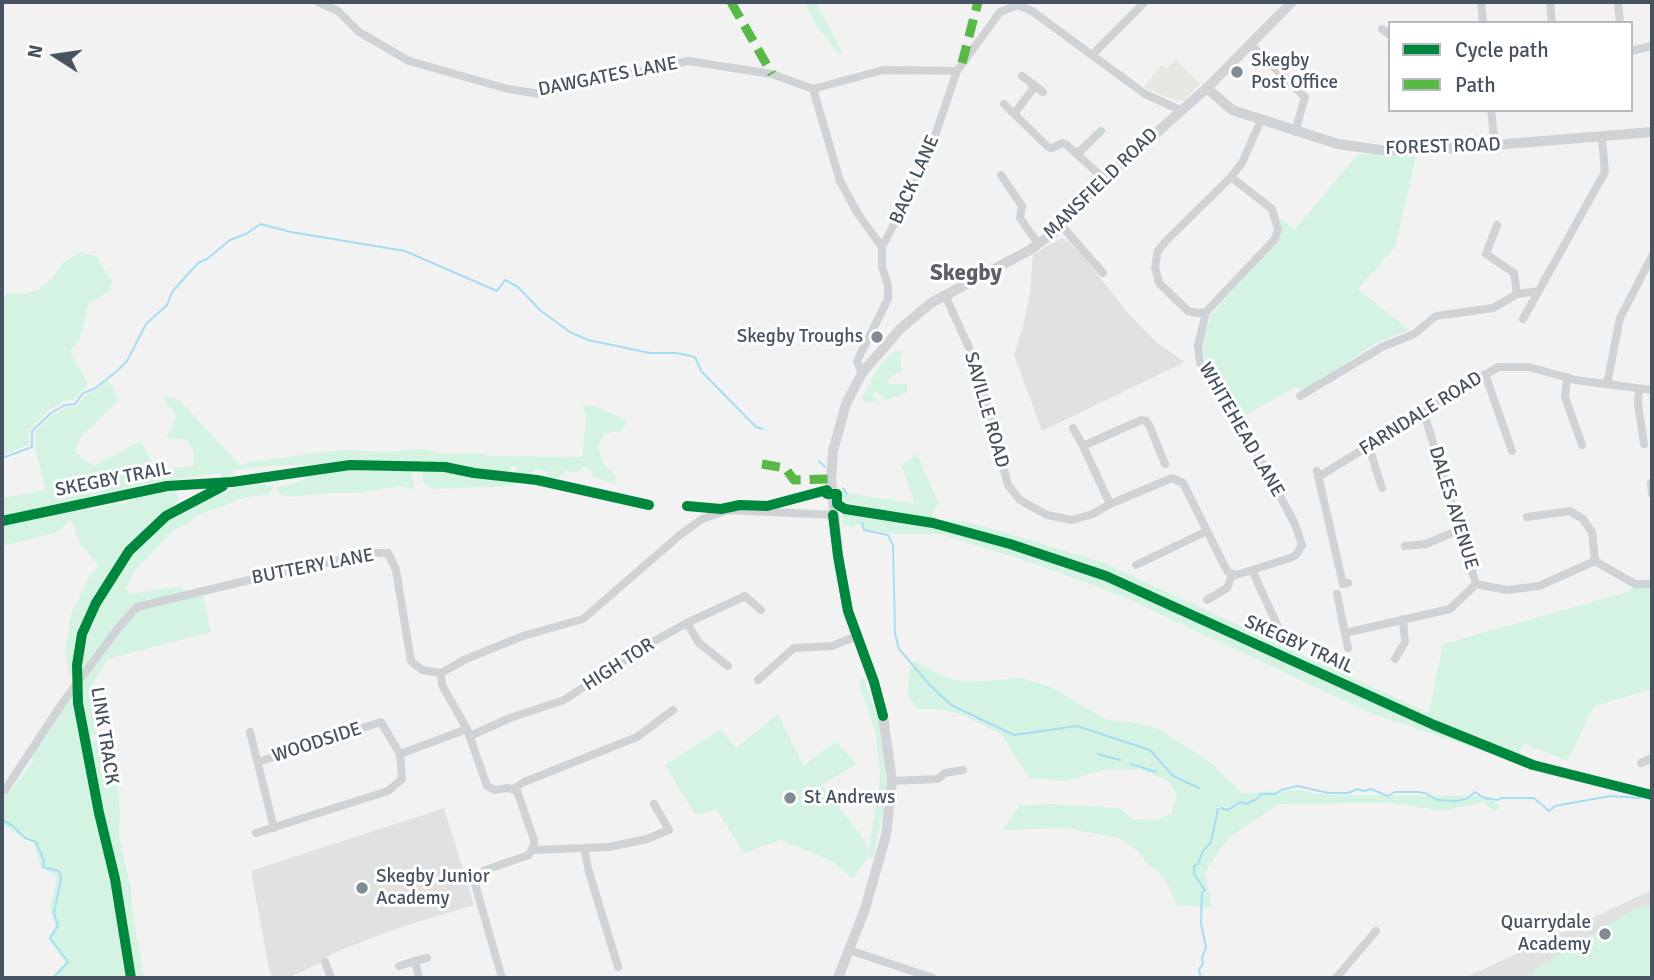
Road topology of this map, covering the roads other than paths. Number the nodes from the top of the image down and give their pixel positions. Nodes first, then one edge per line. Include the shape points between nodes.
1 (318, 2) edge
2 (1145, 2) edge
3 (1292, 2) edge
4 (1481, 2) edge
5 (1550, 2) edge
6 (1618, 2) edge
7 (1019, 3) edge
8 (1483, 21) edge
9 (1552, 21) edge
10 (1620, 21) edge
11 (1250, 44) junction
12 (1652, 46) edge
13 (1633, 51) edge
14 (1093, 54) junction
15 (957, 71) junction
16 (1021, 76) dead end
17 (1035, 86) junction
18 (1207, 88) junction
19 (813, 89) junction
20 (1043, 92) dead end
21 (1004, 104) dead end
22 (1180, 110) junction
23 (1491, 112) edge
24 (1014, 114) junction
25 (1261, 120) junction
26 (1101, 131) dead end
27 (1295, 132) junction
28 (1652, 132) edge
29 (1602, 137) junction
30 (1495, 145) junction
31 (1077, 154) junction
32 (1001, 175) dead end
33 (1231, 177) junction
34 (1104, 179) junction
35 (1061, 225) junction
36 (1497, 225) dead end
37 (1038, 244) junction
38 (882, 247) junction
39 (1652, 256) edge
40 (1103, 273) dead end
41 (1539, 291) junction
42 (1517, 294) junction
43 (945, 295) junction
44 (1206, 312) junction
45 (1523, 319) dead end
46 (862, 373) junction
47 (1485, 374) junction
48 (1567, 377) junction
49 (1607, 384) junction
50 (1639, 389) junction
51 (1652, 390) edge
52 (1300, 396) dead end
53 (1424, 413) junction
54 (1073, 428) dead end
55 (1644, 444) dead end
56 (1581, 445) dead end
57 (1083, 446) junction
58 (1369, 447) junction
59 (1512, 451) dead end
60 (1165, 464) dead end
61 (1651, 483) edge
62 (1382, 488) dead end
63 (1652, 494) edge
64 (1110, 504) junction
65 (834, 515) junction
66 (1527, 517) dead end
67 (1459, 530) junction
68 (1207, 531) junction
69 (1409, 548) dead end
70 (1595, 561) junction
71 (1136, 565) dead end
72 (1252, 570) junction
73 (1232, 575) junction
74 (1349, 583) dead end
75 (1476, 583) junction
76 (1652, 584) edge
77 (1337, 594) dead end
78 (1207, 600) dead end
79 (761, 610) dead end
80 (1403, 619) junction
81 (687, 623) junction
82 (1345, 633) junction
83 (857, 636) junction
84 (1283, 638) dead end
85 (1348, 648) dead end
86 (1400, 658) dead end
87 (728, 666) dead end
88 (441, 673) junction
89 (758, 680) dead end
90 (673, 709) dead end
91 (250, 732) dead end
92 (469, 732) junction
93 (400, 754) junction
94 (1652, 758) edge
95 (258, 762) junction
96 (1641, 763) dead end
97 (963, 769) dead end
98 (892, 781) junction
99 (513, 789) junction
100 (2, 792) edge
101 (653, 804) dead end
102 (274, 828) junction
103 (256, 834) dead end
104 (584, 848) junction
105 (533, 850) junction
106 (1376, 931) dead end
107 (849, 950) junction
108 (427, 958) dead end
109 (415, 961) junction
110 (326, 962) dead end
111 (399, 966) dead end
112 (618, 967) dead end
113 (331, 978) edge
114 (419, 978) edge
115 (502, 978) edge
116 (838, 978) edge
117 (933, 978) edge
118 (1336, 978) edge

1 - 19 street, DAWGATES LANE via 408,61 508,89 540,94 688,61 772,75
2 - 14 street
3 - 11 main road, MANSFIELD ROAD
4 - 8 street
5 - 9 street
6 - 10 street
7 - 14 street
7 - 15 street, BACK LANE via 1000,12
11 - 18 main road, MANSFIELD ROAD
11 - 27 street via 1305,97
12 - 13 street
14 - 22 street via 1146,94
15 - 19 street via 883,70
15 - 38 street, BACK LANE via 925,165
16 - 17 street
17 - 20 street
17 - 24 street
18 - 22 main road, MANSFIELD ROAD
18 - 25 street, FOREST ROAD via 1232,110
19 - 38 street via 840,181
21 - 24 street
22 - 34 main road, MANSFIELD ROAD
23 - 30 street
24 - 31 street via 1048,147 1063,143
25 - 27 street, FOREST ROAD
25 - 33 street
26 - 31 street
27 - 30 street, FOREST ROAD via 1380,150
28 - 29 street, FOREST ROAD
29 - 30 street, FOREST ROAD
29 - 41 street via 1605,172
31 - 34 street
32 - 37 street via 1022,206 1020,218
33 - 44 street via 1272,209 1278,230 1274,240
33 - 44 street via 1166,241 1156,258 1159,283 1188,311
34 - 35 main road, MANSFIELD ROAD
35 - 37 main road, MANSFIELD ROAD
35 - 40 street
36 - 42 street via 1486,254 1514,273
37 - 43 main road, MANSFIELD ROAD
38 - 46 street via 888,299 857,361
39 - 49 street via 1620,318
41 - 42 street
41 - 45 street
42 - 52 street via 1493,308 1436,316 1414,334 1382,347
43 - 46 main road, MANSFIELD ROAD via 901,328
43 - 64 street, SAVILLE ROAD via 975,361 1008,485 1020,500 1046,515 1072,520
44 - 72 street, WHITEHEAD LANE via 1198,346 1200,363 1238,418 1302,545 1296,555
46 - 65 main road, MANSFIELD ROAD via 846,404 833,451
47 - 48 street, FARNDALE ROAD via 1498,366 1515,366
47 - 53 street, FARNDALE ROAD
47 - 59 street
48 - 49 street, FARNDALE ROAD
48 - 56 street via 1566,397
49 - 50 street, FARNDALE ROAD
50 - 51 street, FARNDALE ROAD
50 - 55 street
53 - 58 street, FARNDALE ROAD
53 - 67 street, DALES AVENUE
54 - 57 street
57 - 60 street via 1146,421
57 - 64 street
58 - 62 street
58 - 74 street, FARNDALE ROAD via 1318,474 1343,584
61 - 63 street
64 - 68 street, SAVILLE ROAD via 1172,478 1182,483
65 - 83 main road, MANSFIELD ROAD via 845,598
65 - 88 street via 728,510 702,519 583,619 523,636
66 - 70 street via 1570,511 1583,519 1592,532
67 - 69 street
67 - 75 street, DALES AVENUE
68 - 71 street
68 - 73 street, SAVILLE ROAD
70 - 75 street, DALES AVENUE via 1539,586 1507,590
70 - 76 street via 1635,584
72 - 73 street
72 - 84 street
73 - 78 street via 1227,588
75 - 80 street via 1450,609
77 - 82 street
79 - 81 street, HIGH TOR via 745,596
80 - 82 street
80 - 86 street via 1405,642
81 - 87 street via 699,643
81 - 92 street, HIGH TOR via 565,700
82 - 85 street
83 - 89 street via 832,646 794,648
83 - 98 main road, MANSFIELD ROAD via 883,716
88 - 92 street via 442,685
88 - 100 street, BUTTERY LANE via 422,670 411,661 396,570 388,553 295,569 137,607 63,702
90 - 99 street via 637,737
91 - 95 street, WOODSIDE
92 - 93 street
92 - 99 street via 487,786
93 - 95 street, WOODSIDE via 382,722
93 - 102 street via 402,779 388,791
94 - 96 street
95 - 102 street, WOODSIDE
97 - 98 street via 945,772 937,779
98 - 107 main road, MANSFIELD ROAD via 887,828
99 - 105 street via 520,796
101 - 104 street via 669,830 647,839
102 - 103 street
104 - 105 street
104 - 112 street
105 - 115 street via 479,873 475,884
106 - 118 street
107 - 116 main road, MANSFIELD ROAD
107 - 117 street
108 - 109 street
109 - 111 street
109 - 114 street
110 - 113 street

